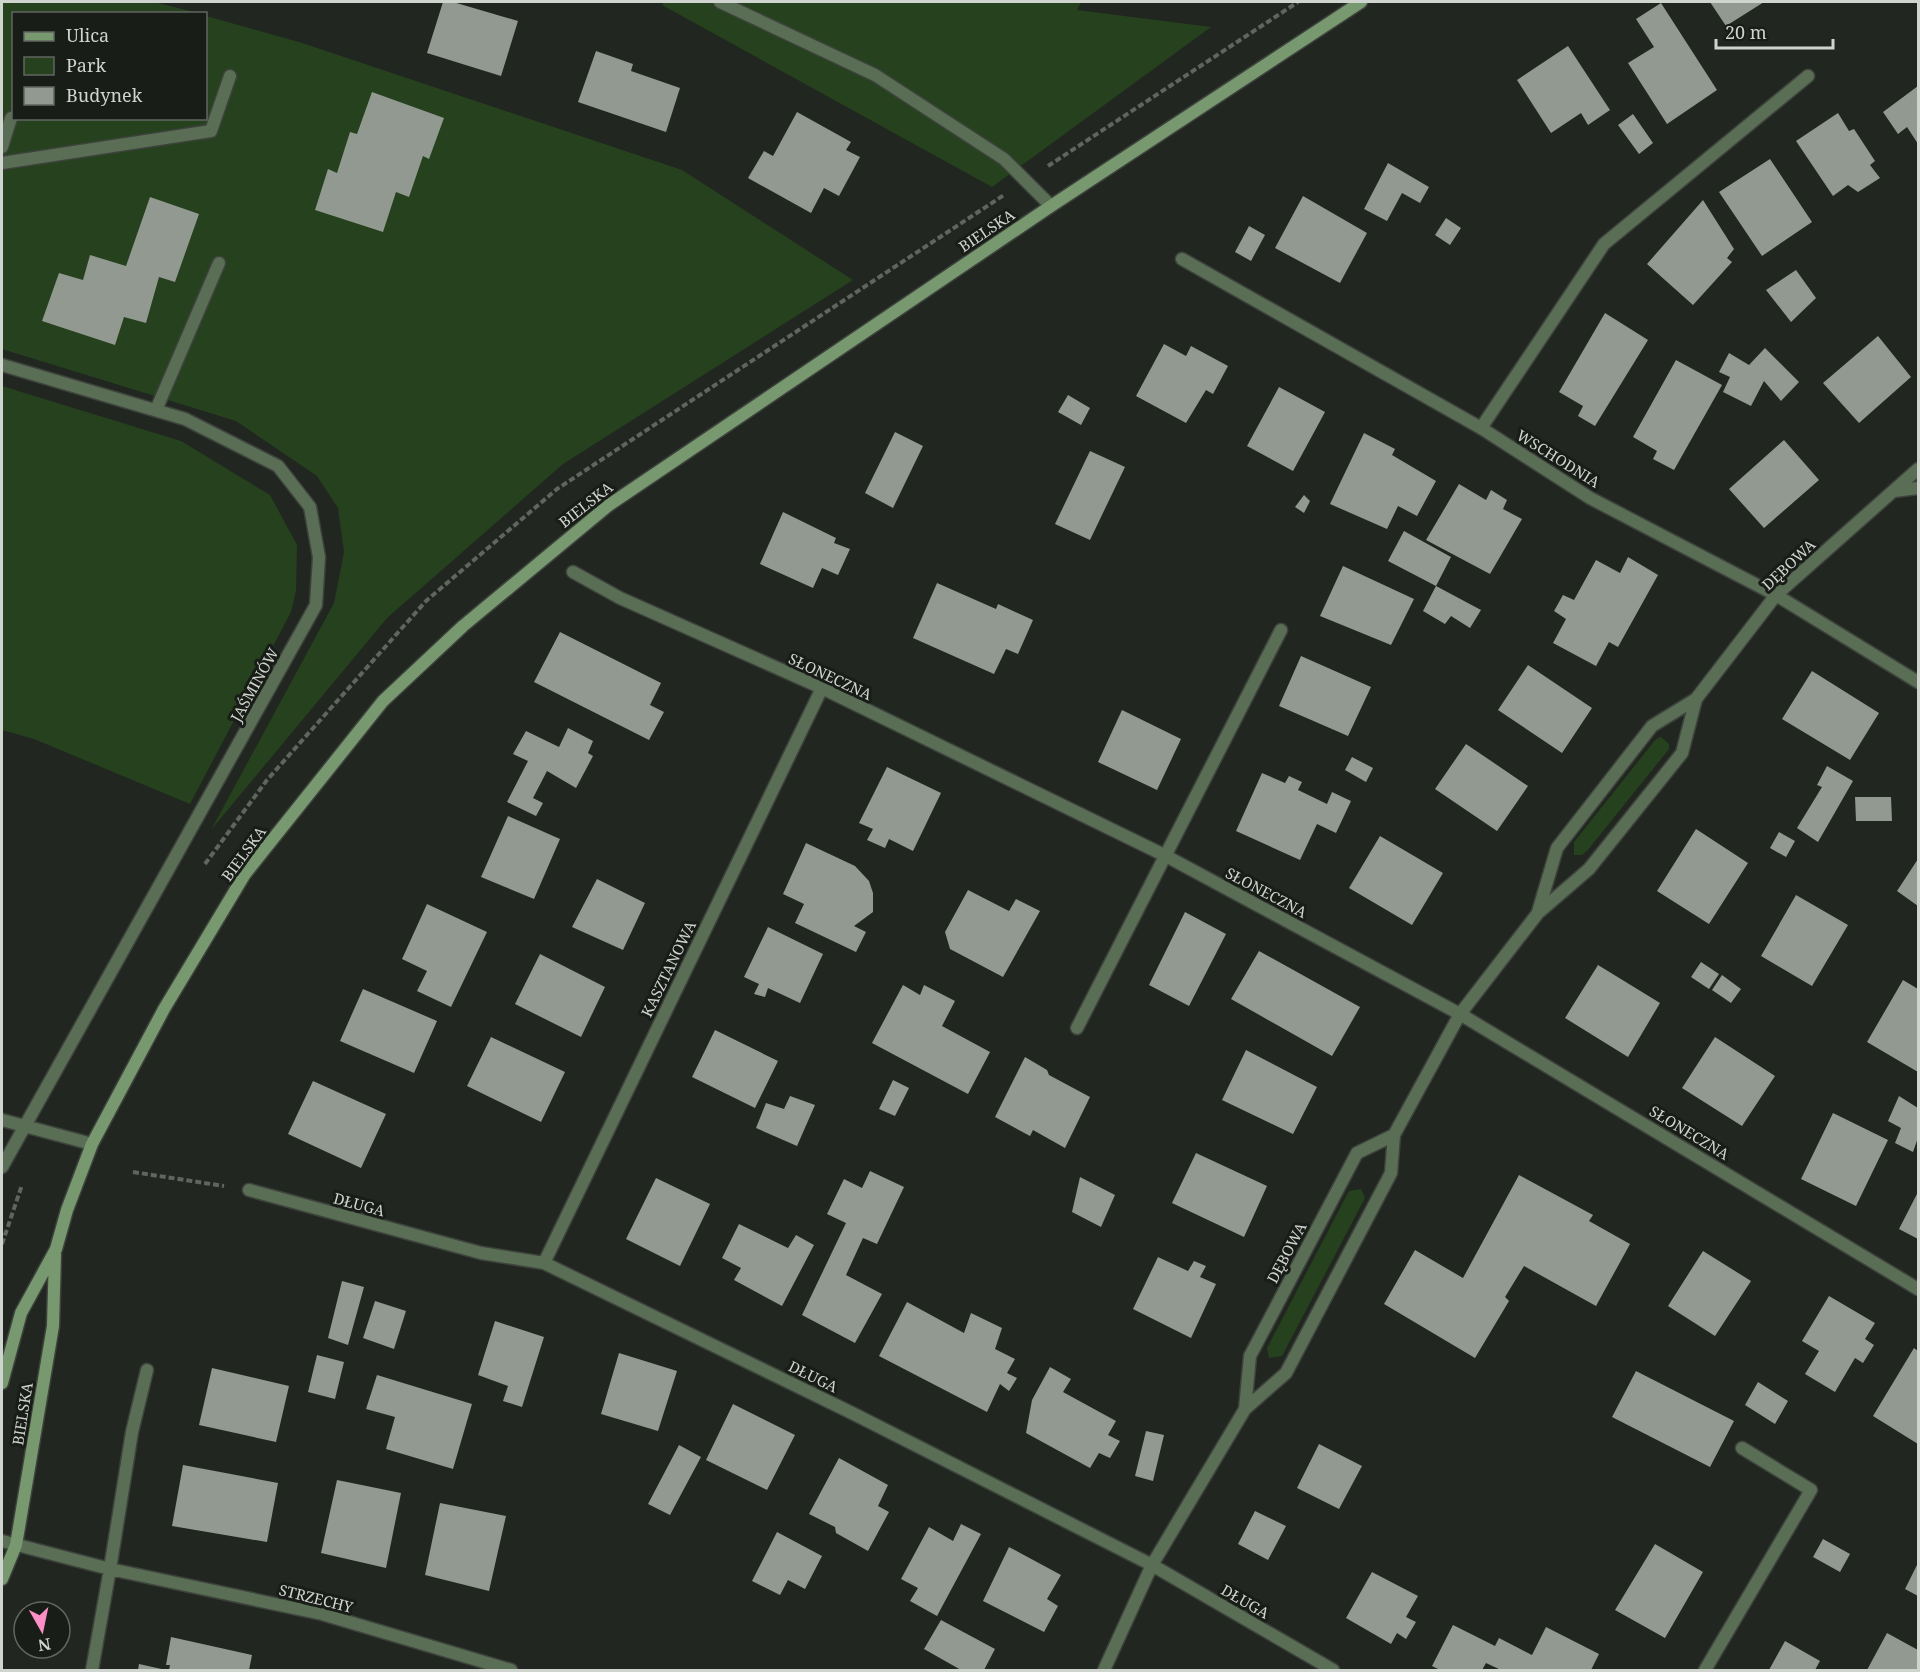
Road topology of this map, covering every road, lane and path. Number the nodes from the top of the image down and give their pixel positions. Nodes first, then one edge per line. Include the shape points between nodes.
1 (720, 2) edge
2 (1361, 2) edge
3 (230, 76) dead end
4 (1808, 76) dead end
5 (11, 118) dead end
6 (2, 147) edge
7 (2, 163) edge
8 (1051, 206) junction
9 (1182, 259) dead end
10 (219, 263) dead end
11 (2, 365) edge
12 (156, 411) junction
13 (1481, 428) junction
14 (1918, 469) edge
15 (1918, 488) edge
16 (1893, 492) junction
17 (573, 572) dead end
18 (1776, 596) junction
19 (1281, 630) dead end
20 (1918, 682) edge
21 (822, 688) junction
22 (1696, 699) junction
23 (1166, 856) junction
24 (1538, 913) junction
25 (1460, 1014) junction
26 (1077, 1028) dead end
27 (2, 1120) edge
28 (24, 1126) junction
29 (1394, 1135) junction
30 (92, 1144) junction
31 (2, 1167) edge
32 (133, 1172) dead end
33 (249, 1190) joint
34 (56, 1249) junction
35 (544, 1263) junction
36 (1918, 1289) edge
37 (147, 1370) dead end
38 (2, 1383) edge
39 (1245, 1409) junction
40 (1742, 1448) dead end
41 (2, 1541) edge
42 (16, 1545) junction
43 (1152, 1565) junction
44 (110, 1569) junction
45 (2, 1580) edge
46 (92, 1671) edge
47 (511, 1671) edge
48 (1104, 1671) edge
49 (1333, 1671) edge
50 (1706, 1671) edge

1 - 8 street via 874,75 1004,159
2 - 8 main road, BIELSKA
3 - 7 street via 211,131
4 - 13 street via 1604,244
5 - 6 street
8 - 30 main road, BIELSKA via 609,505 462,626 383,701 245,874 164,1009
9 - 13 street, WSCHODNIA
10 - 12 street
11 - 12 street, JAŚMINÓW
12 - 28 street, JAŚMINÓW via 185,419 278,466 310,507 319,557 316,605
13 - 18 street, WSCHODNIA via 1590,498
14 - 16 street, DĘBOWA
15 - 16 street
16 - 18 street, DĘBOWA
17 - 21 street, SŁONECZNA via 620,598
18 - 20 street, WSCHODNIA
18 - 22 street, DĘBOWA
19 - 23 street
21 - 23 street, SŁONECZNA
21 - 35 street, KASZTANOWA
22 - 24 street, DĘBOWA via 1682,753 1589,869
22 - 24 street, DĘBOWA via 1652,726 1557,848
23 - 25 street, SŁONECZNA
23 - 26 street
24 - 25 street, DĘBOWA
25 - 29 street, DĘBOWA
25 - 36 street, SŁONECZNA
27 - 28 street
28 - 30 street
28 - 31 street, JAŚMINÓW
29 - 39 street, DĘBOWA via 1391,1173 1286,1373
29 - 39 street, DĘBOWA via 1357,1153 1250,1356
30 - 34 main road, BIELSKA
32 - 33 path
33 - 35 street, DŁUGA via 481,1253
34 - 38 main road, BIELSKA via 21,1313
34 - 42 main road, BIELSKA via 53,1326
35 - 43 street, DŁUGA
37 - 44 street via 132,1432
39 - 43 street, DĘBOWA
40 - 50 street via 1811,1490
41 - 42 street, STRZECHY
42 - 44 street, STRZECHY
42 - 45 main road, BIELSKA
43 - 48 street, DĘBOWA
43 - 49 street, DŁUGA
44 - 46 street
44 - 47 street, STRZECHY via 322,1614

